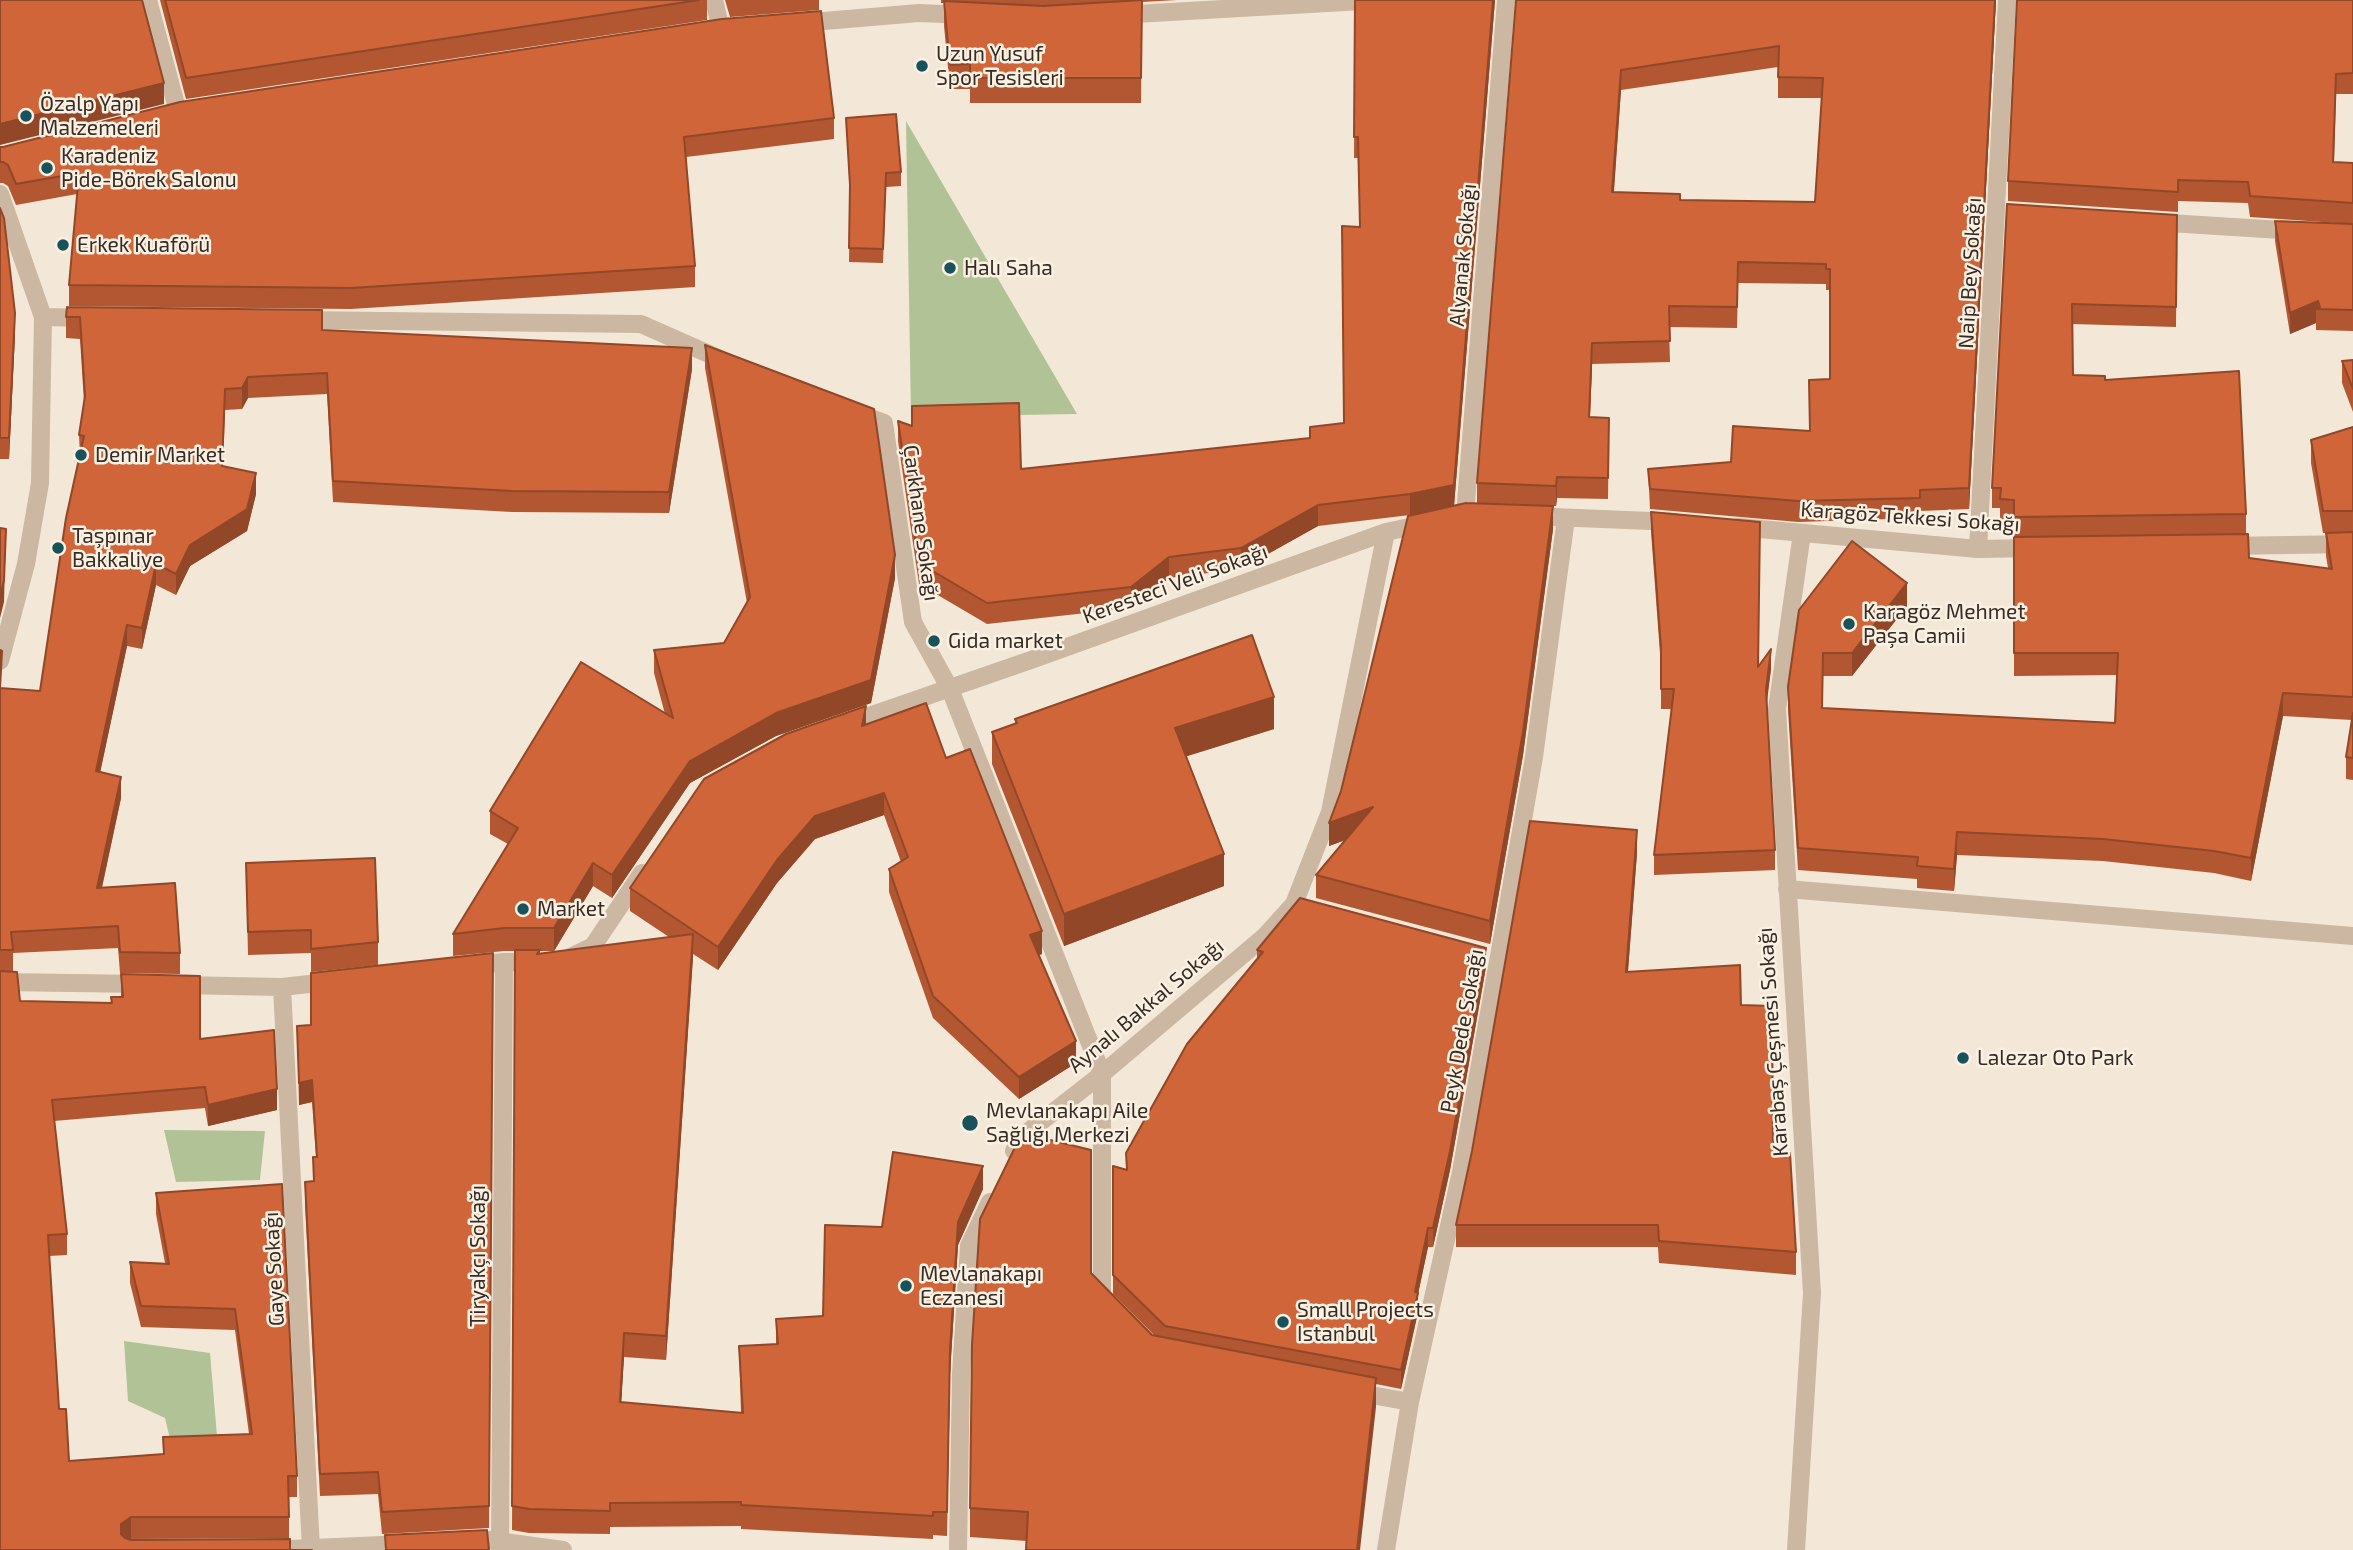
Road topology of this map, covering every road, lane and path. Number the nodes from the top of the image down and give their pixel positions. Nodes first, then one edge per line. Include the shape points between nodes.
1 (148, 0) edge
2 (714, 0) edge
3 (1380, 0) edge
4 (1506, 0) edge
5 (2007, 0) edge
6 (918, 6) edge
7 (988, 16) edge
8 (1097, 16) edge
9 (787, 24) edge
10 (720, 30) edge
11 (178, 112) edge
12 (0, 194) edge
13 (2133, 221) edge
14 (2312, 232) edge
15 (43, 317) junction
16 (112, 318) edge
17 (279, 320) edge
18 (746, 370) edge
19 (834, 404) edge
20 (1515, 516) edge
21 (1458, 517) joint
22 (1566, 517) junction
23 (1698, 524) edge
24 (1724, 526) edge
25 (1386, 532) junction
26 (1802, 533) junction
27 (2353, 544) edge
28 (2200, 546) edge
29 (2062, 548) edge
30 (1978, 549) junction
31 (0, 661) edge
32 (950, 689) junction
33 (833, 729) edge
34 (652, 859) edge
35 (1787, 889) junction
36 (2353, 936) edge
37 (503, 962) junction
38 (448, 968) edge
39 (351, 979) edge
40 (0, 982) edge
41 (282, 987) junction
42 (1102, 1074) junction
43 (1009, 1162) edge
44 (997, 1186) edge
45 (1121, 1318) edge
46 (1344, 1390) edge
47 (1410, 1402) junction
48 (472, 1541) edge
49 (418, 1544) edge
50 (499, 1545) edge
51 (311, 1549) edge
52 (242, 1550) edge
53 (562, 1550) edge
54 (958, 1550) edge
55 (1386, 1550) edge
56 (1796, 1550) edge

1 - 11 street
2 - 10 street
3 - 8 street
4 - 21 street, Alyanak Sokağı
5 - 30 street, Naip Bey Sokağı via 2003,212
6 - 7 street
6 - 9 street
12 - 15 street
13 - 14 street
15 - 16 street
15 - 31 street via 40,483 26,565
17 - 18 street via 641,324
19 - 32 street, Çarkhane Sokağı via 884,424 912,622
20 - 22 street
21 - 25 street, Keresteci Veli Sokağı
22 - 23 street
22 - 47 street, Peyk Dede Sokağı via 1534,757 1490,956 1461,1172
24 - 26 street, Karagöz Tekkesi Sokağı
25 - 32 street, Keresteci Veli Sokağı
25 - 42 street, Aynalı Bakkal Sokağı via 1330,812 1301,906
26 - 30 street, Karagöz Tekkesi Sokağı
26 - 35 street, Karabaş Çeşmesi Sokağı via 1777,709
27 - 28 street
29 - 30 street, Karagöz Tekkesi Sokağı
32 - 33 street, Keresteci Veli Sokağı
32 - 42 street, Çarkhane Sokağı
34 - 37 street via 593,946 558,962
35 - 36 street
35 - 56 street, Karabaş Çeşmesi Sokağı via 1812,1293
37 - 38 street
37 - 50 street, Tiryakçı Sokağı
39 - 41 street
40 - 41 street
41 - 51 street, Gaye Sokağı
42 - 43 street, Aynalı Bakkal Sokağı via 1020,1138
42 - 45 street via 1102,1299
44 - 54 street via 969,1246
46 - 47 street
47 - 55 street, Peyk Dede Sokağı
48 - 50 street
49 - 51 street
50 - 53 street
51 - 52 street

